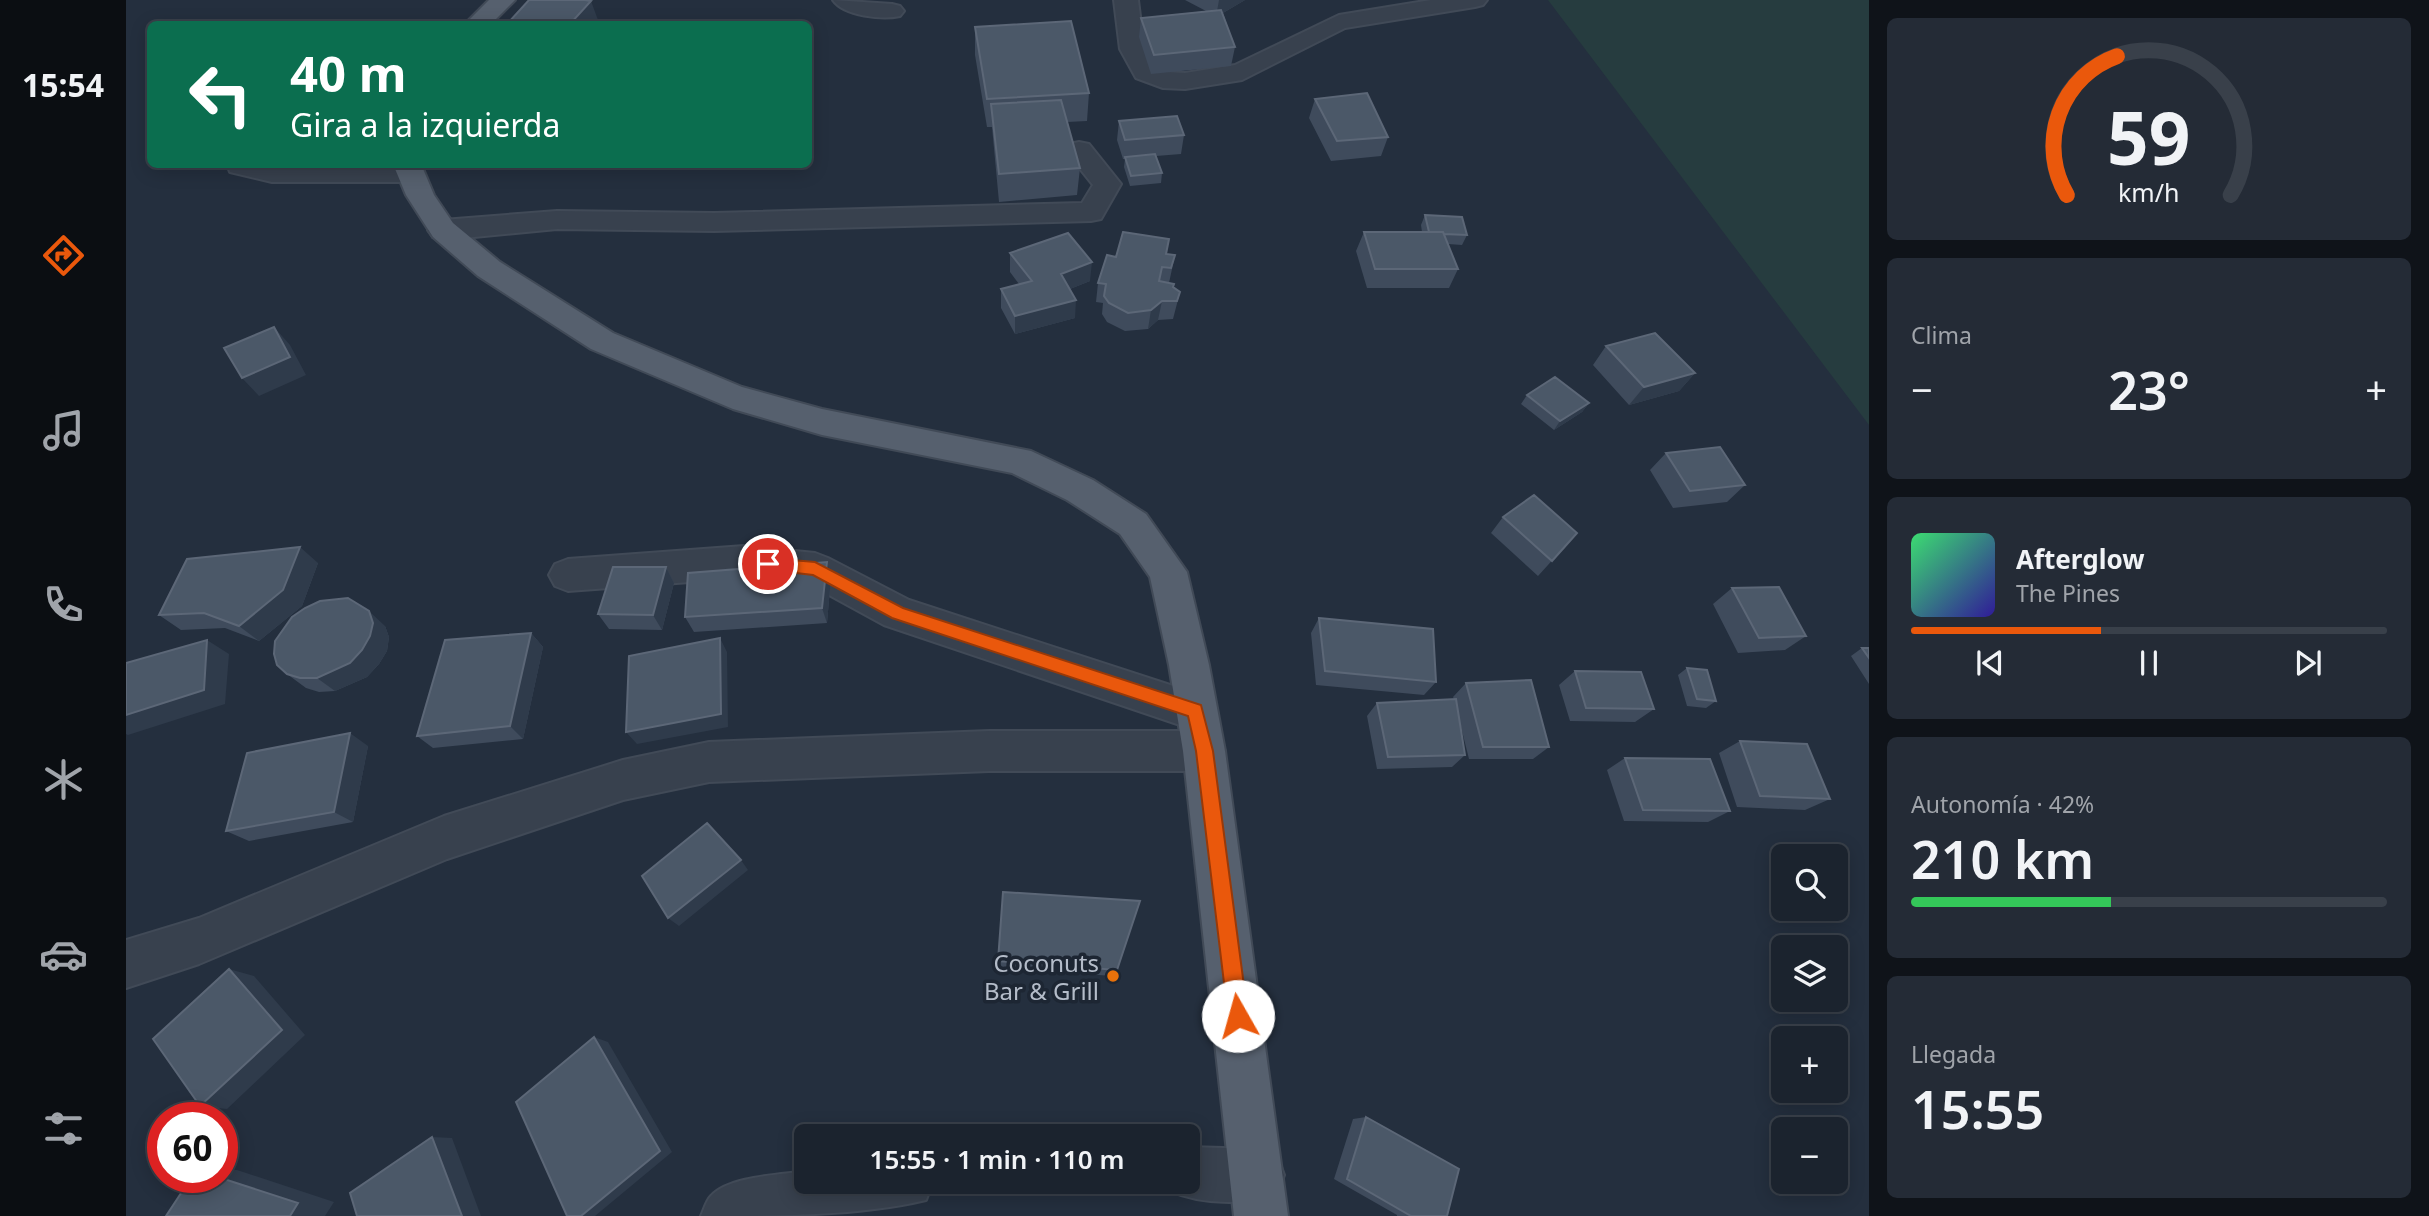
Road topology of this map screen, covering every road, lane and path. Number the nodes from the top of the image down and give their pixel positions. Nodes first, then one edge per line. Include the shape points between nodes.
1 (503, 0) edge
2 (845, 0) edge
3 (1126, 0) edge
4 (1475, 0) edge
5 (892, 11) dead end
6 (480, 21) edge
7 (1079, 150) dead end
8 (249, 168) edge
9 (408, 169) edge
10 (443, 230) junction
11 (568, 575) dead end
12 (1195, 711) junction
13 (1204, 751) junction
14 (126, 964) edge
15 (1200, 1177) edge
16 (826, 1194) edge
17 (1260, 1196) edge
18 (728, 1216) edge

1 - 6 main road
2 - 5 street
3 - 4 street via 1132,49 1145,73 1163,80 1242,72 1348,19
7 - 10 street via 1107,184 1091,212 715,222 557,220
8 - 9 street via 272,173
9 - 10 main road
10 - 12 main road via 489,269 602,341 733,397 822,422 1019,461 1133,524 1168,572
11 - 12 street via 744,562 815,569 898,613
12 - 13 main road
13 - 14 street via 989,751 697,765 623,780 444,838 199,941
13 - 17 main road
15 - 17 street
16 - 18 street via 738,1208

